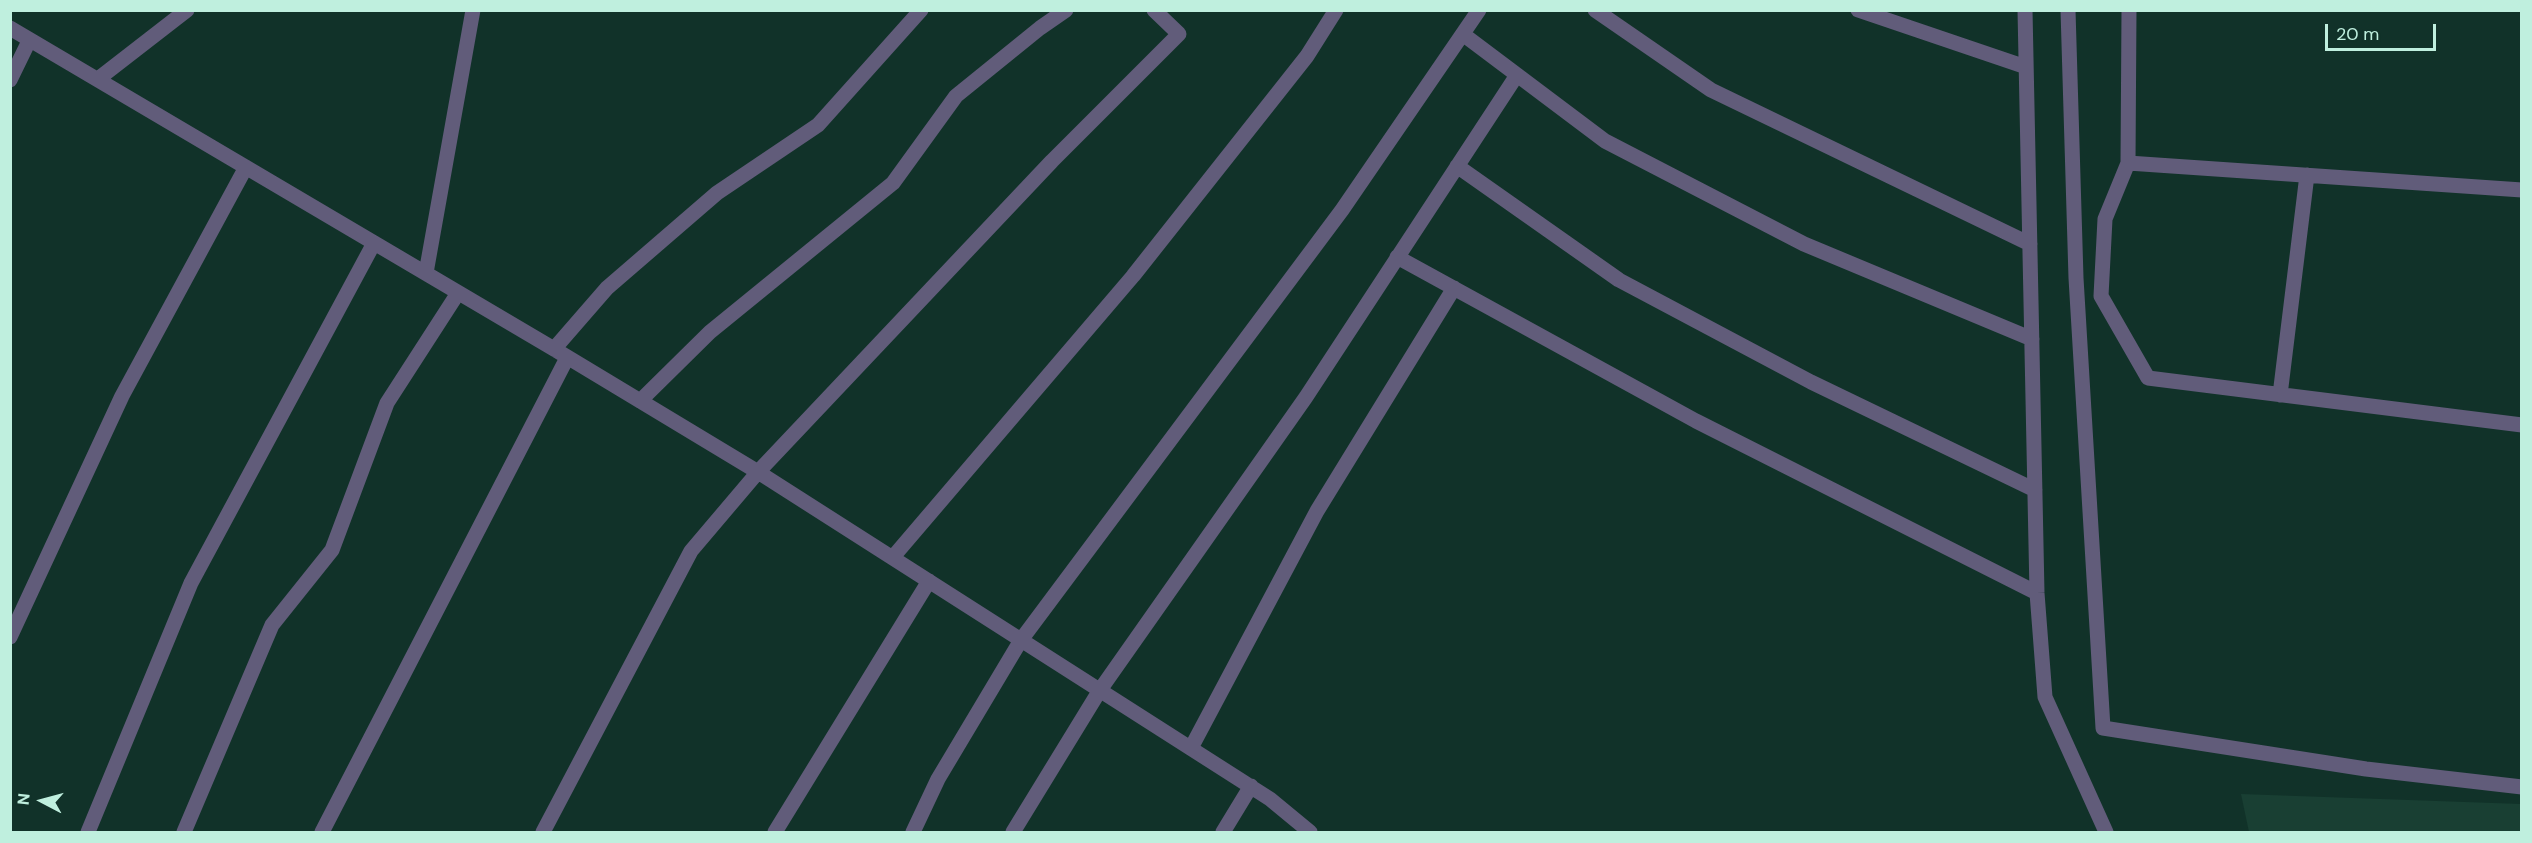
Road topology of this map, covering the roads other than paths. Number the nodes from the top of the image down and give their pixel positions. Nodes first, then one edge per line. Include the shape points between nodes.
1 (187, 10) edge
2 (473, 10) edge
3 (921, 10) edge
4 (1066, 10) edge
5 (1154, 10) edge
6 (1336, 10) edge
7 (1479, 10) edge
8 (1594, 10) edge
9 (1858, 10) edge
10 (2025, 10) edge
11 (2068, 10) edge
12 (2129, 10) edge
13 (10, 28) edge
14 (1464, 35) junction
15 (29, 41) junction
16 (2026, 67) junction
17 (1516, 75) junction
18 (98, 79) junction
19 (10, 80) edge
20 (2128, 162) junction
21 (1457, 166) junction
22 (246, 167) junction
23 (2307, 175) junction
24 (2522, 190) edge
25 (374, 243) junction
26 (2030, 243) junction
27 (1397, 257) junction
28 (426, 273) junction
29 (1454, 288) junction
30 (458, 293) junction
31 (2032, 339) junction
32 (554, 349) junction
33 (567, 358) junction
34 (2280, 395) junction
35 (640, 401) junction
36 (2522, 425) edge
37 (758, 472) junction
38 (2035, 490) junction
39 (893, 557) junction
40 (929, 581) junction
41 (2037, 593) junction
42 (10, 637) edge
43 (1021, 640) junction
44 (1100, 690) junction
45 (1191, 748) junction
46 (1251, 786) junction
47 (2522, 787) edge
48 (88, 832) edge
49 (184, 832) edge
50 (322, 832) edge
51 (543, 832) edge
52 (775, 832) edge
53 (913, 832) edge
54 (1013, 832) edge
55 (1223, 832) edge
56 (1310, 832) edge
57 (2106, 832) edge

1 - 18 street
2 - 28 street
3 - 32 street via 818,125 717,193 607,288
4 - 35 street via 956,96 893,183 711,332
5 - 37 street via 1179,34 1052,161
6 - 39 street via 1307,56 1133,276
7 - 14 street
8 - 26 street via 1711,90
9 - 16 street
10 - 16 street
11 - 47 street via 2076,278 2103,728 2366,769
12 - 20 street
13 - 15 street
14 - 17 street
14 - 43 street via 1342,210
15 - 18 street
15 - 19 street
16 - 26 street
17 - 21 street
17 - 31 street via 1605,141 1804,244
18 - 22 street
20 - 23 street
20 - 34 street via 2105,219 2101,296 2148,378
21 - 27 street
21 - 38 street via 1619,280 1811,382
22 - 25 street
22 - 42 street via 122,396
23 - 24 street
23 - 34 street
25 - 28 street
25 - 48 street via 191,582
26 - 31 street
27 - 29 street
27 - 44 street via 1306,397
28 - 30 street
29 - 41 street via 1695,421
29 - 45 street via 1317,511
30 - 32 street
30 - 49 street via 387,404 332,550 272,625
31 - 38 street
32 - 33 street
33 - 35 street
33 - 50 street
34 - 36 street
35 - 37 street
37 - 39 street
37 - 51 street via 691,551
38 - 41 street
39 - 40 street
40 - 43 street
40 - 52 street
41 - 57 street via 2045,697
43 - 44 street
43 - 53 street via 938,778
44 - 45 street
44 - 54 street
45 - 46 street
46 - 55 street
46 - 56 street

